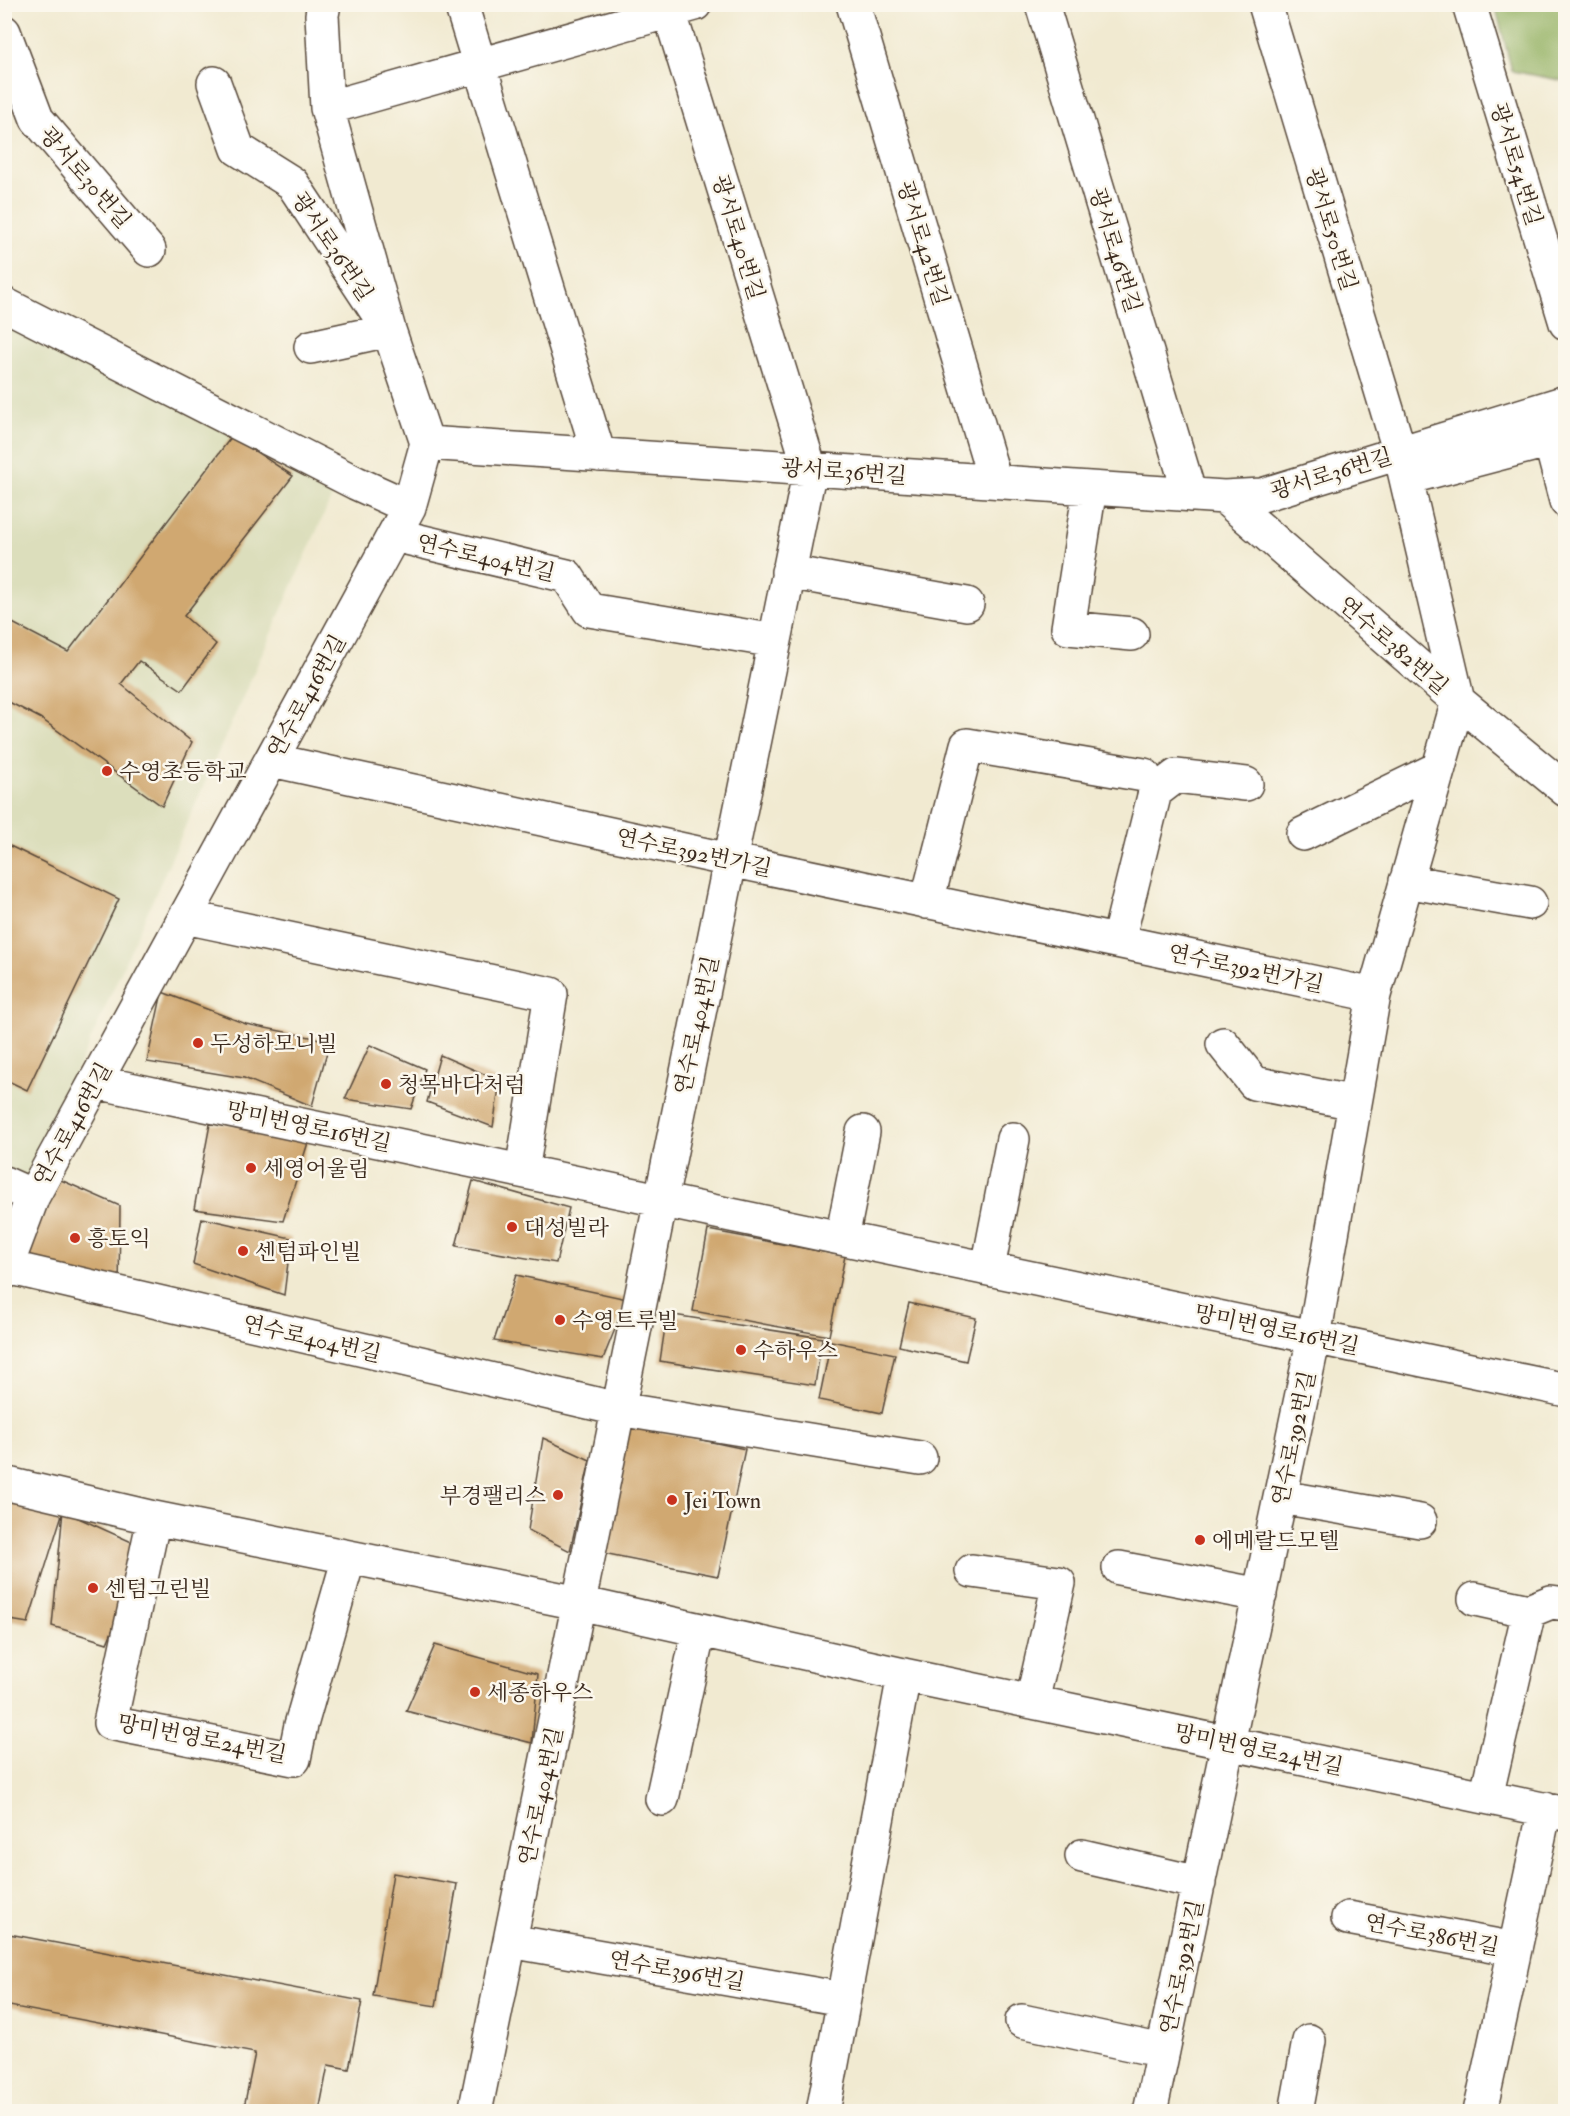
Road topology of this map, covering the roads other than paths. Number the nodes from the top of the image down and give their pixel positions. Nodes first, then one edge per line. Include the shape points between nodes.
1 (324, 4) edge
2 (461, 4) edge
3 (853, 4) edge
4 (1042, 4) edge
5 (1265, 4) edge
6 (1470, 4) edge
7 (677, 7) edge
8 (4, 32) edge
9 (479, 65) junction
10 (214, 83) dead end
11 (327, 108) junction
12 (150, 250) dead end
13 (4, 304) edge
14 (1566, 323) edge
15 (389, 330) junction
16 (311, 347) dead end
17 (1566, 402) edge
18 (1558, 438) edge
19 (427, 443) junction
20 (599, 455) junction
21 (1403, 465) junction
22 (810, 469) junction
23 (995, 481) junction
24 (1089, 488) junction
25 (1190, 495) junction
26 (1224, 497) junction
27 (1566, 501) edge
28 (409, 507) junction
29 (394, 535) junction
30 (788, 572) junction
31 (967, 604) dead end
32 (1131, 634) dead end
33 (775, 641) junction
34 (1458, 701) junction
35 (271, 760) junction
36 (1439, 768) junction
37 (1144, 775) dead end
38 (1246, 784) dead end
39 (1566, 790) edge
40 (1303, 834) dead end
41 (730, 860) junction
42 (1406, 881) junction
43 (927, 902) junction
44 (1530, 903) dead end
45 (185, 917) junction
46 (1118, 942) junction
47 (1374, 995) junction
48 (1223, 1044) dead end
49 (96, 1082) junction
50 (1355, 1103) junction
51 (863, 1132) dead end
52 (1013, 1139) dead end
53 (522, 1171) junction
54 (19, 1190) edge
55 (661, 1200) junction
56 (842, 1238) junction
57 (988, 1268) junction
58 (6, 1270) edge
59 (1314, 1337) junction
60 (1566, 1390) edge
61 (618, 1409) junction
62 (920, 1458) dead end
63 (4, 1483) edge
64 (1281, 1497) junction
65 (154, 1518) junction
66 (1420, 1521) dead end
67 (349, 1557) junction
68 (1119, 1568) dead end
69 (972, 1571) dead end
70 (1260, 1595) junction
71 (1475, 1599) dead end
72 (579, 1603) junction
73 (1566, 1604) edge
74 (1529, 1611) junction
75 (699, 1630) junction
76 (904, 1675) junction
77 (1032, 1702) junction
78 (1229, 1743) junction
79 (1486, 1797) junction
80 (663, 1799) dead end
81 (1555, 1812) edge
82 (1082, 1856) dead end
83 (1199, 1883) junction
84 (1348, 1918) dead end
85 (510, 1941) junction
86 (1515, 1949) junction
87 (843, 2000) junction
88 (1022, 2021) dead end
89 (1309, 2041) dead end
90 (1163, 2051) junction
91 (475, 2112) edge
92 (823, 2112) edge
93 (1150, 2112) edge
94 (1296, 2112) edge
95 (1480, 2112) edge

1 - 11 street, 광서로36번길
2 - 9 street
3 - 23 street, 광서로42번길
4 - 25 street, 광서로46번길
5 - 21 street, 광서로50번길
6 - 14 street, 광서로54번길
7 - 9 street
7 - 22 street, 광서로40번길
8 - 12 street, 광서로30번길 via 37,119
9 - 11 street
9 - 20 street
10 - 15 street, 광서로36번길 via 238,149 292,183
11 - 15 street, 광서로36번길
13 - 28 street
15 - 16 street, 광서로36번길
15 - 19 street, 광서로36번길
17 - 21 street, 광서로36번길
18 - 21 street
18 - 27 street
19 - 20 street, 광서로36번길
19 - 28 street, 연수로416번길
20 - 22 street, 광서로36번길
21 - 26 street, 광서로36번길 via 1262,495
21 - 34 street, 광서로50번길
22 - 23 street, 광서로36번길
22 - 30 street, 연수로404번길
23 - 24 street, 광서로36번길
24 - 25 street, 광서로36번길
24 - 32 street via 1068,628
25 - 26 street, 광서로36번길
26 - 34 street, 연수로382번길
28 - 29 street, 연수로416번길
29 - 33 street, 연수로404번길 via 567,576 589,610
29 - 35 street, 연수로416번길
30 - 31 street
30 - 33 street, 연수로404번길
33 - 41 street, 연수로404번길
34 - 36 street, 연수로392번길
34 - 39 street, 연수로382번길
35 - 41 street, 연수로392번가길
35 - 45 street, 연수로416번길
36 - 40 street
36 - 42 street, 연수로392번길
37 - 43 street via 967,745
38 - 46 street via 1176,776 1155,792
41 - 43 street, 연수로392번가길
41 - 55 street, 연수로404번길
42 - 44 street
42 - 47 street, 연수로392번길
43 - 46 street, 연수로392번가길
45 - 49 street, 연수로416번길
45 - 53 street via 551,994
46 - 47 street, 연수로392번가길
47 - 50 street, 연수로392번길
48 - 50 street via 1254,1083
49 - 53 street, 망미번영로16번길
49 - 54 street, 연수로416번길
50 - 59 street, 연수로392번길
51 - 56 street
52 - 57 street
53 - 55 street, 망미번영로16번길
54 - 58 street, 연수로416번길
55 - 56 street, 망미번영로16번길
55 - 61 street, 연수로404번길
56 - 57 street, 망미번영로16번길
57 - 59 street, 망미번영로16번길
58 - 61 street, 연수로404번길
59 - 60 street, 망미번영로16번길
59 - 64 street, 연수로392번길
61 - 62 street, 연수로404번길
61 - 72 street, 연수로404번길
63 - 65 street, 망미번영로24번길
64 - 66 street
64 - 70 street, 연수로392번길
65 - 67 street, 망미번영로24번길
65 - 67 street, 망미번영로24번길 via 110,1723 294,1759
67 - 72 street, 망미번영로24번길
68 - 70 street
69 - 77 street via 1059,1583
70 - 78 street, 연수로392번길
71 - 74 street
72 - 75 street, 망미번영로24번길
72 - 85 street, 연수로404번길
73 - 74 street via 1551,1602
74 - 79 street
75 - 76 street, 망미번영로24번길
75 - 80 street
76 - 77 street, 망미번영로24번길
76 - 87 street
77 - 78 street, 망미번영로24번길
78 - 79 street, 망미번영로24번길
78 - 83 street, 연수로392번길
79 - 81 street, 망미번영로24번길
81 - 86 street, 연수로386번길
82 - 83 street, 연수로392번길
83 - 90 street, 연수로392번길
84 - 86 street, 연수로386번길
85 - 87 street, 연수로396번길
85 - 91 street, 연수로404번길
86 - 95 street, 연수로386번길
87 - 92 street
88 - 90 street, 연수로392번길
89 - 94 street
90 - 93 street, 연수로392번길

